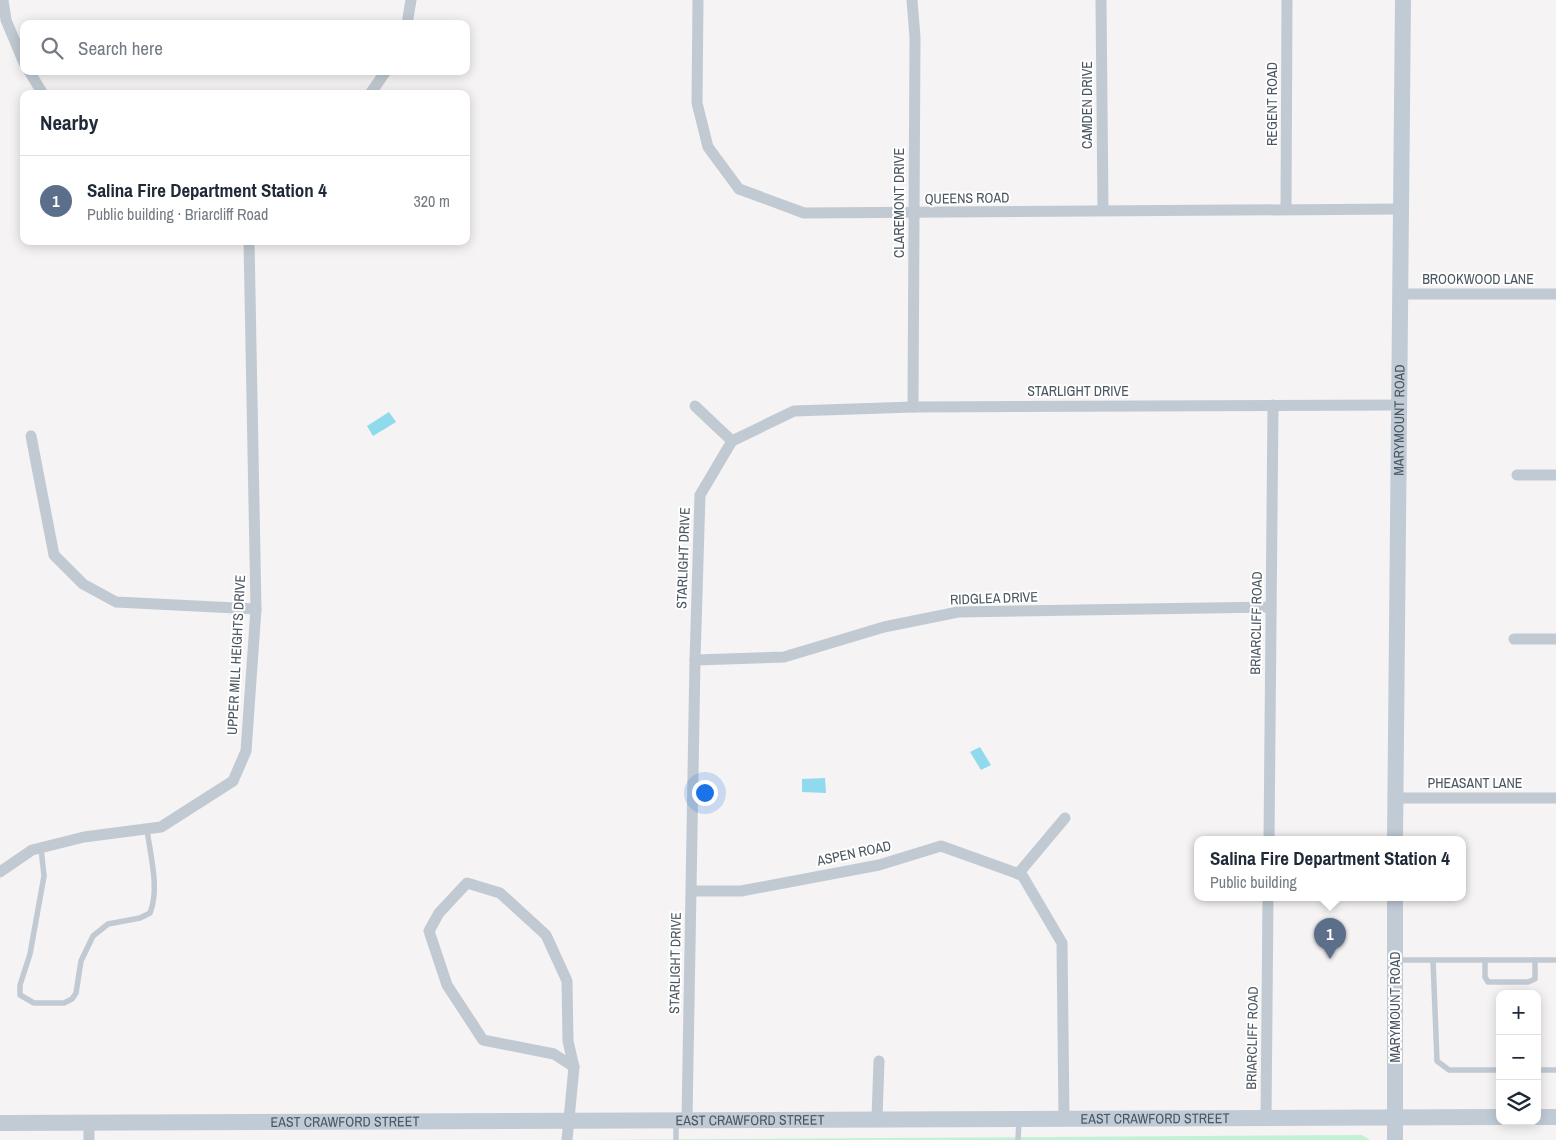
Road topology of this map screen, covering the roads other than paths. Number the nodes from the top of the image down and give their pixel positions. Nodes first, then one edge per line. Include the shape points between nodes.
1 (3, 0) edge
2 (411, 0) edge
3 (698, 0) edge
4 (912, 0) edge
5 (1101, 0) edge
6 (1287, 0) edge
7 (1403, 0) edge
8 (408, 20) edge
9 (20, 53) edge
10 (31, 75) edge
11 (383, 75) edge
12 (41, 90) edge
13 (373, 90) edge
14 (1286, 208) junction
15 (1401, 209) junction
16 (1103, 210) junction
17 (913, 214) junction
18 (249, 245) edge
19 (1400, 294) junction
20 (1556, 294) edge
21 (1272, 405) junction
22 (1399, 405) junction
23 (696, 406) dead end
24 (913, 407) junction
25 (31, 436) dead end
26 (732, 441) junction
27 (1517, 474) dead end
28 (1556, 475) edge
29 (1271, 607) junction
30 (256, 609) junction
31 (1514, 638) dead end
32 (1556, 638) edge
33 (695, 660) junction
34 (1395, 798) junction
35 (1556, 798) edge
36 (1064, 818) dead end
37 (147, 828) junction
38 (1269, 836) edge
39 (1395, 836) edge
40 (40, 848) junction
41 (0, 872) edge
42 (1018, 874) junction
43 (692, 891) junction
44 (1268, 901) edge
45 (1395, 901) edge
46 (1395, 960) junction
47 (1433, 960) junction
48 (1485, 960) junction
49 (1535, 960) junction
50 (1556, 960) edge
51 (879, 1061) dead end
52 (574, 1067) junction
53 (1496, 1070) edge
54 (1541, 1070) edge
55 (1556, 1070) edge
56 (1395, 1117) junction
57 (1496, 1117) edge
58 (1541, 1117) edge
59 (1556, 1117) edge
60 (877, 1118) junction
61 (1018, 1118) junction
62 (1064, 1118) junction
63 (1266, 1118) junction
64 (568, 1119) junction
65 (682, 1119) junction
66 (89, 1122) junction
67 (0, 1123) edge
68 (89, 1140) edge
69 (567, 1140) edge
70 (676, 1140) edge
71 (1018, 1140) edge
72 (1395, 1140) edge

1 - 9 street via 6,20
2 - 8 street
3 - 17 street, QUEENS ROAD via 697,103 708,147 739,190 804,213
4 - 17 street, CLAREMONT DRIVE via 915,37
5 - 16 street, CAMDEN DRIVE
6 - 14 street, REGENT ROAD
7 - 15 street, MARYMOUNT ROAD
10 - 12 street
11 - 13 street
14 - 15 street, QUEENS ROAD
14 - 16 street, QUEENS ROAD
15 - 19 street, MARYMOUNT ROAD
16 - 17 street, QUEENS ROAD
17 - 24 street, CLAREMONT DRIVE
18 - 30 street, UPPER MILL HEIGHTS DRIVE
19 - 20 street, BROOKWOOD LANE
19 - 22 street, MARYMOUNT ROAD
21 - 22 street, STARLIGHT DRIVE
21 - 24 street, STARLIGHT DRIVE
21 - 29 street, BRIARCLIFF ROAD
22 - 34 street, MARYMOUNT ROAD
23 - 26 street
24 - 26 street, STARLIGHT DRIVE via 794,411
25 - 30 street via 54,555 82,584 116,602
26 - 33 street, STARLIGHT DRIVE via 700,494
27 - 28 street
29 - 33 street, RIDGLEA DRIVE via 958,612 884,627 784,658
29 - 38 street, BRIARCLIFF ROAD
30 - 37 street, UPPER MILL HEIGHTS DRIVE via 246,750 233,781 161,827
31 - 32 street
33 - 43 street, STARLIGHT DRIVE
34 - 35 street, PHEASANT LANE
34 - 39 street, MARYMOUNT ROAD
36 - 42 street
37 - 40 street, UPPER MILL HEIGHTS DRIVE via 84,837
37 - 40 lane via 154,882 150,913 108,924 93,936 81,961 76,993 72,1000 64,1003 34,1003 20,995 44,876
40 - 41 street, UPPER MILL HEIGHTS DRIVE
42 - 43 street, ASPEN ROAD via 941,846 880,864 741,891
42 - 62 street via 1022,875 1062,943
43 - 65 street, STARLIGHT DRIVE
44 - 63 street, BRIARCLIFF ROAD
45 - 46 street, MARYMOUNT ROAD
46 - 47 lane
46 - 56 street, MARYMOUNT ROAD
47 - 48 lane
47 - 53 lane via 1438,1061 1449,1070
48 - 49 lane
48 - 49 lane via 1488,982 1528,982 1535,979
49 - 50 lane
51 - 60 street
52 - 52 street via 568,1041 567,981 546,935 500,893 467,884 439,913 429,932 447,985 484,1040 554,1054
52 - 64 street
54 - 55 lane
56 - 57 street, EAST CRAWFORD STREET
56 - 63 street, EAST CRAWFORD STREET
56 - 72 street, MARYMOUNT ROAD
58 - 59 street
60 - 61 street, EAST CRAWFORD STREET
60 - 65 street, EAST CRAWFORD STREET
61 - 62 street, EAST CRAWFORD STREET
61 - 71 lane
62 - 63 street, EAST CRAWFORD STREET
64 - 65 street, EAST CRAWFORD STREET
64 - 66 street, EAST CRAWFORD STREET
64 - 69 street
65 - 70 lane
66 - 67 street, EAST CRAWFORD STREET
66 - 68 street

